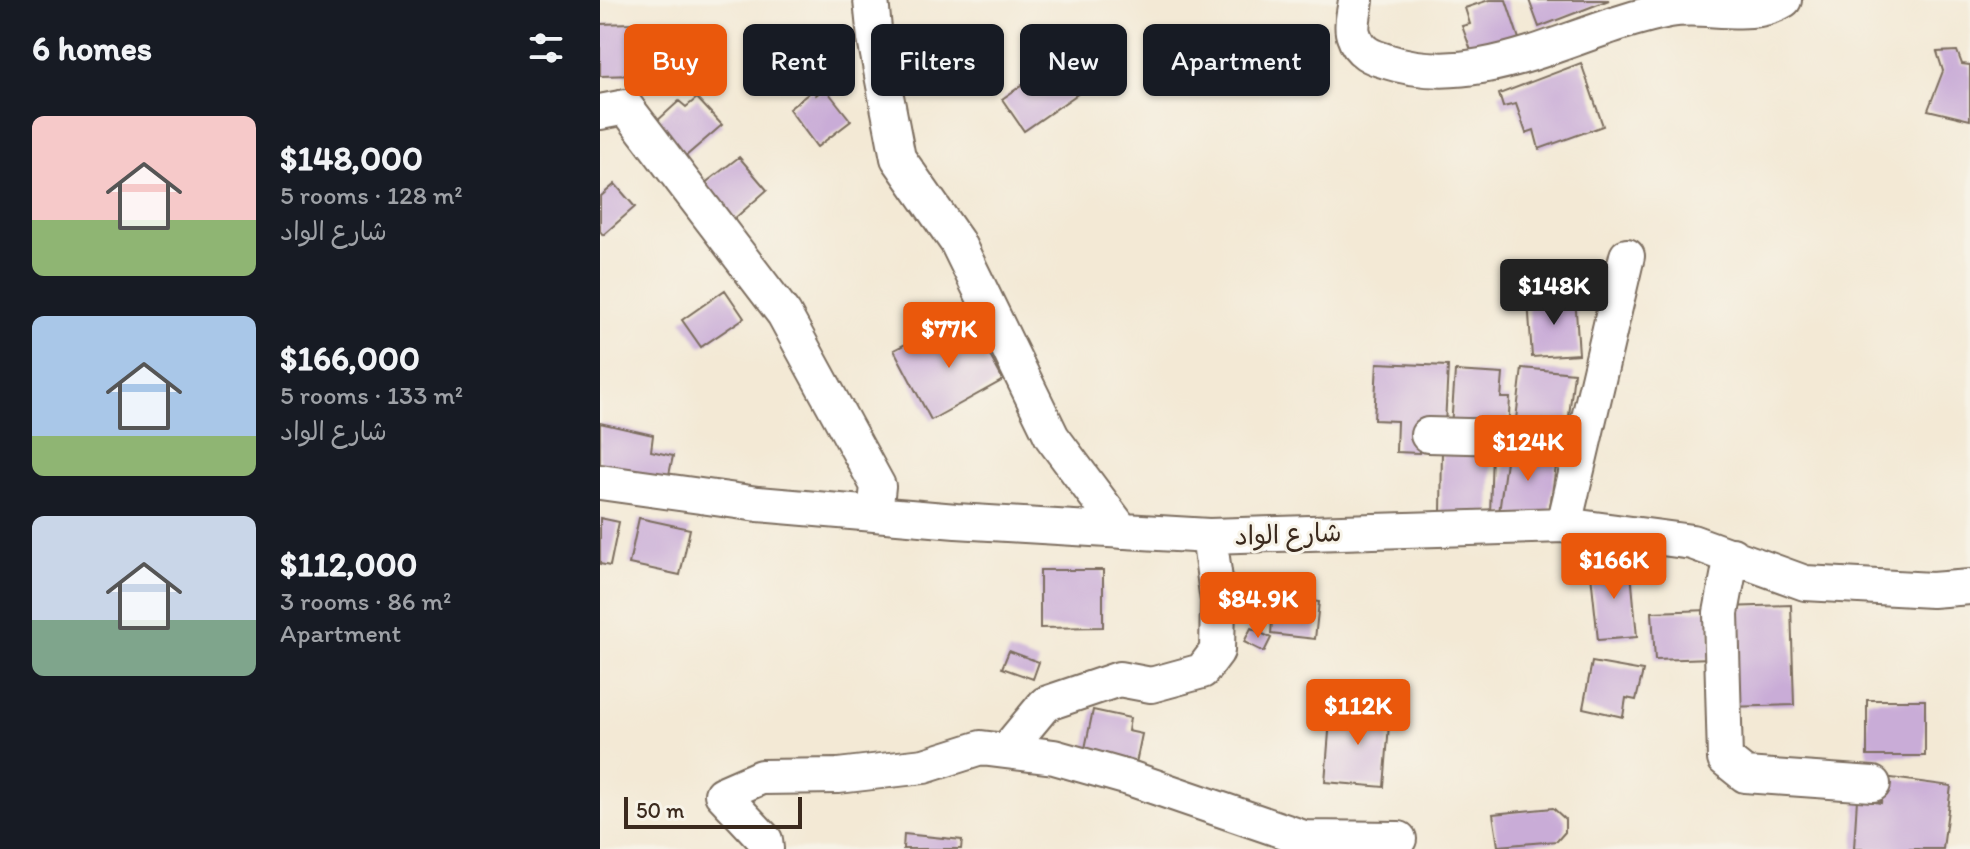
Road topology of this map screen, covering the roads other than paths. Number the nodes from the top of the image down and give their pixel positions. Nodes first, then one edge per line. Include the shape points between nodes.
1 (871, 0) edge
2 (1356, 0) edge
3 (1784, 0) edge
4 (600, 112) edge
5 (1627, 256) dead end
6 (1428, 435) dead end
7 (1584, 439) junction
8 (600, 482) edge
9 (875, 514) junction
10 (1564, 525) junction
11 (1122, 531) junction
12 (1209, 536) junction
13 (1732, 555) junction
14 (1970, 587) edge
15 (1006, 751) junction
16 (1873, 784) dead end
17 (1399, 839) dead end
18 (766, 849) edge

1 - 11 street via 898,158 957,242 1052,437
2 - 3 street via 1353,35 1366,55 1413,70 1497,65 1672,9 1743,11
4 - 9 street via 626,107 784,314 878,486
5 - 7 street
6 - 7 street
7 - 10 street
8 - 9 street, شارع الواد
9 - 11 street, شارع الواد
10 - 12 street, شارع الواد
10 - 13 street, شارع الواد via 1692,542
11 - 12 street, شارع الواد
12 - 15 street via 1218,601 1217,651 1202,671 1151,685 1119,679 1045,704
13 - 14 street, شارع الواد via 1805,583
13 - 16 street via 1721,613 1725,759 1745,775
15 - 17 street via 1054,757 1132,779 1304,838
15 - 18 street via 981,748 924,766 838,776 761,777 735,785 722,794 765,840

